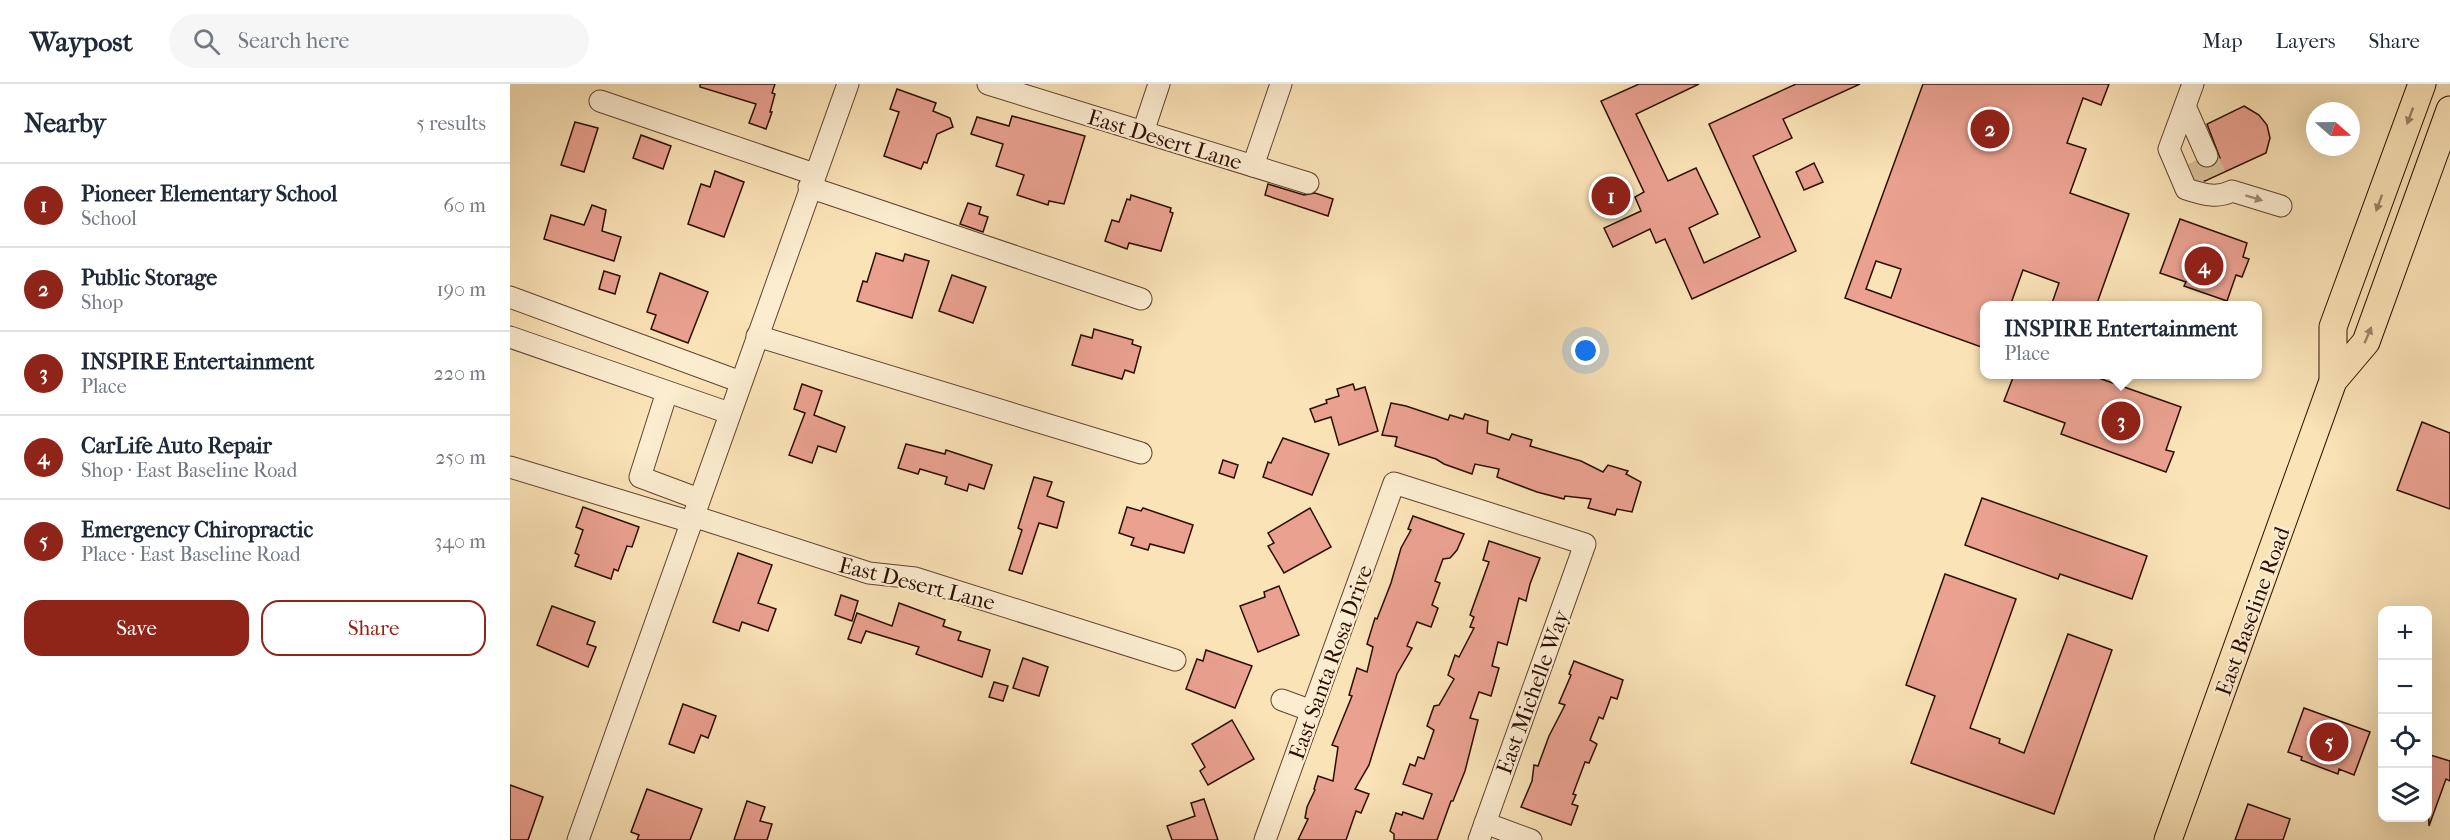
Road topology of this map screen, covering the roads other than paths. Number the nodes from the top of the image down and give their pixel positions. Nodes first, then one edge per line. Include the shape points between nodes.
1 (848, 84) edge
2 (988, 84) edge
3 (1160, 84) edge
4 (1281, 84) edge
5 (2193, 84) edge
6 (2422, 84) edge
7 (600, 101) dead end
8 (2450, 110) edge
9 (2180, 120) junction
10 (1143, 132) junction
11 (1253, 166) junction
12 (2208, 178) junction
13 (812, 181) junction
14 (1308, 183) dead end
15 (2281, 206) dead end
16 (510, 297) edge
17 (1141, 299) dead end
18 (757, 336) junction
19 (510, 337) edge
20 (2333, 381) junction
21 (741, 382) junction
22 (667, 392) junction
23 (729, 413) junction
24 (1141, 453) dead end
25 (510, 467) edge
26 (695, 512) junction
27 (1585, 544) joint
28 (1175, 660) dead end
29 (1282, 700) dead end
30 (1312, 711) junction
31 (1482, 832) edge
32 (578, 840) edge
33 (1265, 840) edge
34 (1531, 840) edge
35 (2168, 840) edge

1 - 13 street
2 - 10 street, East Desert Lane
3 - 10 street
4 - 11 street
5 - 9 street
6 -> 20 main road, East Baseline Road via 2333,327
7 - 13 street
20 -> 8 main road, East Baseline Road via 2366,342
9 - 12 street
9 - 12 street
9 - 12 street via 2169,149 2186,189
10 - 11 street, East Desert Lane
11 - 14 street, East Desert Lane
12 -> 15 street via 2232,191
13 - 17 street
13 - 18 street
16 - 21 street
18 - 21 street
18 - 24 street
19 - 22 street
20 - 35 main road, East Baseline Road
21 - 23 street
22 - 23 street
22 - 26 street via 640,477
23 - 26 street
25 - 26 street
26 - 28 street, East Desert Lane via 869,573 915,578
26 - 32 street
27 - 30 street, East Santa Rosa Drive via 1394,483
27 - 31 street, East Michelle Way
29 - 30 street
30 - 33 street, East Santa Rosa Drive
31 - 34 street

